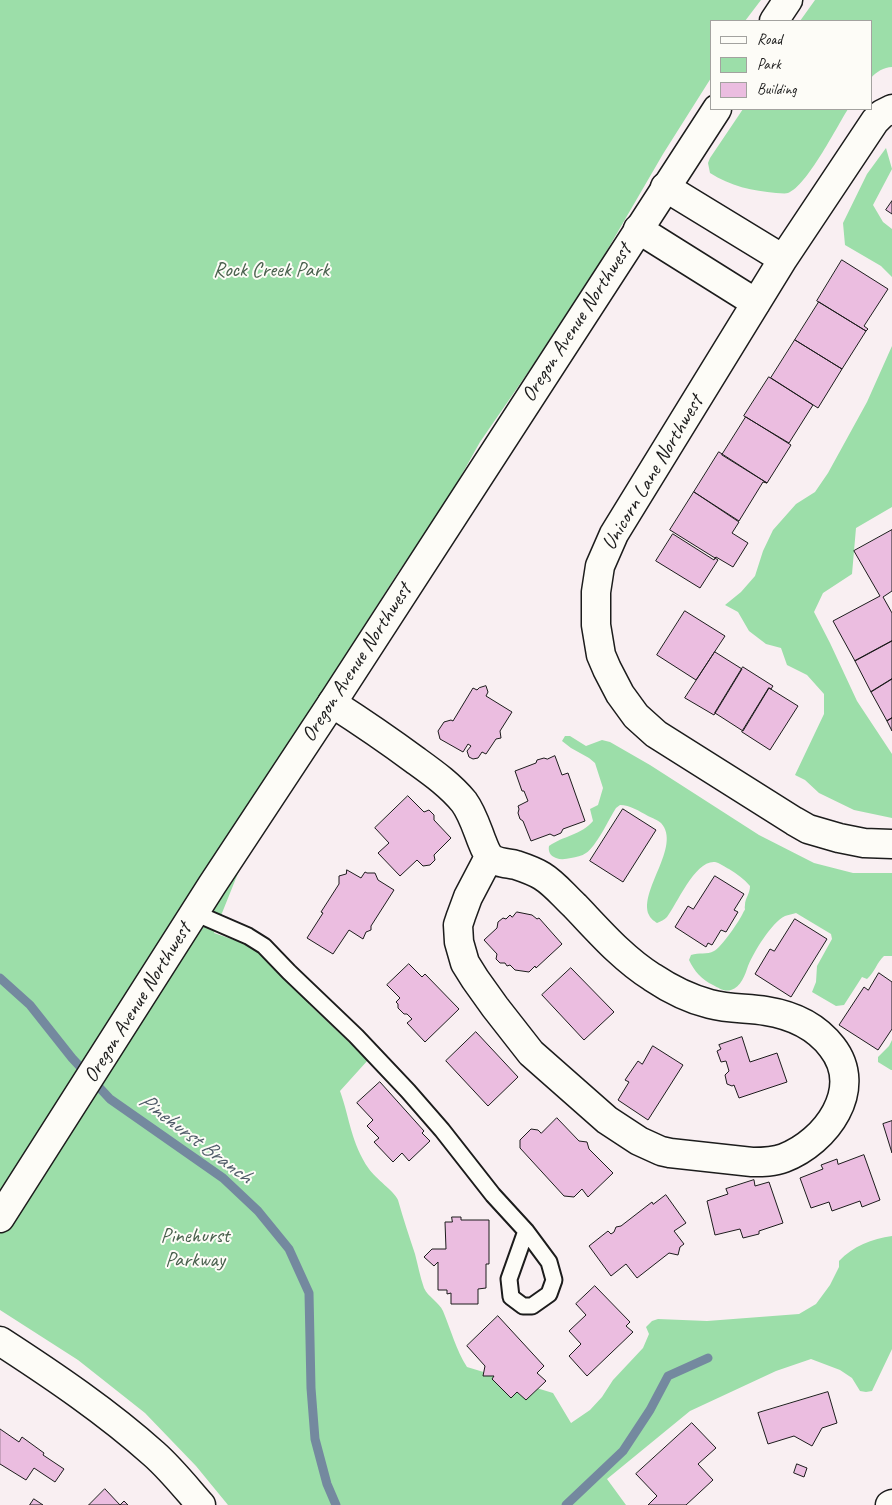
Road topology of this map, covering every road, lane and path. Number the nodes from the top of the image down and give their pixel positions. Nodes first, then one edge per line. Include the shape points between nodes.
1 (788, 0) edge
2 (775, 20) edge
3 (892, 108) edge
4 (716, 110) edge
5 (665, 188) junction
6 (638, 229) junction
7 (783, 259) junction
8 (756, 303) junction
9 (332, 703) junction
10 (892, 844) edge
11 (489, 857) junction
12 (195, 913) junction
13 (0, 1218) edge
14 (526, 1231) dead end
15 (0, 1341) edge
16 (201, 1505) edge

1 - 2 street
3 - 7 street, Unicorn Lane Northwest via 874,122
4 - 5 street, Oregon Avenue Northwest
5 - 6 street, Oregon Avenue Northwest
5 - 7 street
6 - 8 street
6 - 9 street, Oregon Avenue Northwest
7 - 8 street, Unicorn Lane Northwest
8 - 10 street, Unicorn Lane Northwest via 610,542 600,566 596,592 596,625 601,655 620,694 636,716 656,734 808,828 864,843
9 - 11 street via 443,780 470,812
9 - 12 street, Oregon Avenue Northwest
11 - 11 street via 534,872 551,882 625,957 666,986 711,1004 782,1015 818,1032 838,1056 844,1075 838,1109 822,1134 805,1148 784,1158 752,1162 661,1151 607,1120 531,1053 465,963 458,925
12 - 13 street, Oregon Avenue Northwest
12 - 14 lane via 264,946 408,1091
15 - 16 street via 50,1373 123,1428 156,1456

